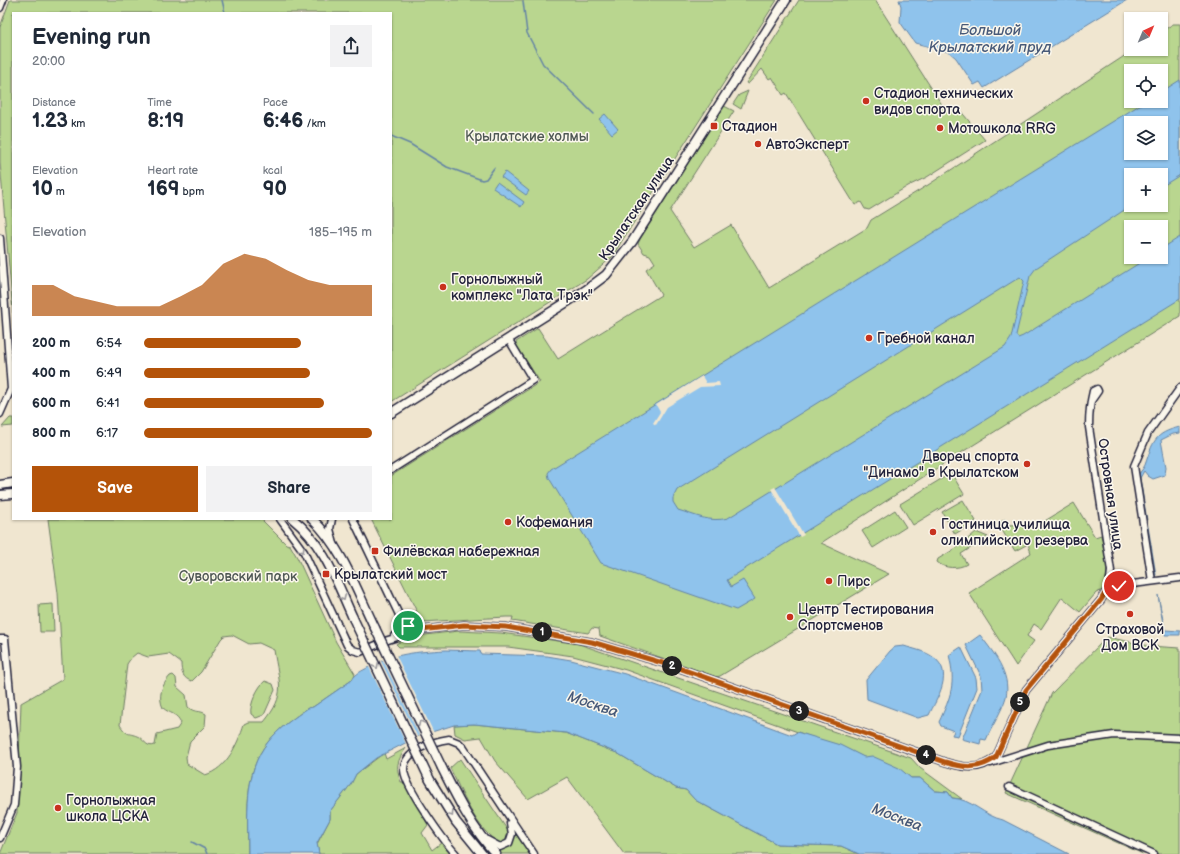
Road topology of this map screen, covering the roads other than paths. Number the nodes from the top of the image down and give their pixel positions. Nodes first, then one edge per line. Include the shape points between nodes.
1 (3, 0) edge
2 (786, 0) edge
3 (0, 8) edge
4 (0, 238) edge
5 (509, 340) junction
6 (1180, 388) edge
7 (1093, 391) dead end
8 (392, 412) edge
9 (0, 414) edge
10 (392, 469) edge
11 (12, 484) edge
12 (0, 485) edge
13 (12, 494) edge
14 (0, 495) edge
15 (281, 520) edge
16 (294, 520) edge
17 (313, 520) edge
18 (332, 520) edge
19 (353, 520) edge
20 (335, 547) junction
21 (1180, 578) edge
22 (1152, 581) junction
23 (1109, 587) junction
24 (401, 619) junction
25 (421, 630) junction
26 (0, 639) edge
27 (388, 640) junction
28 (1180, 738) edge
29 (988, 764) junction
30 (969, 767) junction
31 (976, 771) dead end
32 (1009, 787) dead end
33 (505, 812) junction
34 (479, 834) junction
35 (0, 838) edge
36 (456, 854) edge
37 (482, 854) edge
38 (496, 854) edge
39 (534, 854) edge
40 (1154, 854) edge

1 - 3 street
2 - 5 main road, Крылатская улица via 615,265 586,290
4 - 9 street via 10,389
5 - 8 main road, Крылатская улица
5 - 10 street via 533,380
6 - 22 street via 1148,433 1134,466
7 - 23 street, Островная улица via 1089,427 1111,571
11 - 12 main road
13 - 14 main road
15 -> 27 street via 304,552 347,645 360,652
16 -> 37 main road, bridge via 320,548 430,780 456,822
17 - 20 main road
18 - 20 street via 330,529
19 - 24 street
34 -> 20 main road, bridge via 442,768
21 - 22 street
22 - 23 street
23 - 29 street, Островная улица via 1026,690 1002,746 996,757
24 - 25 street via 408,626
24 - 27 street via 402,628
25 - 27 street
25 - 30 street via 464,625 506,627 592,642 676,667 945,762
26 - 35 street via 5,638 16,768 14,805
28 - 29 street via 1114,735 1048,745
29 - 30 street
30 - 31 street
32 - 40 street
33 - 34 street via 512,834 509,843 500,847
33 - 36 street via 459,743 449,739 442,740 416,750 405,765 405,775 432,823
33 - 39 street
34 - 38 main road

